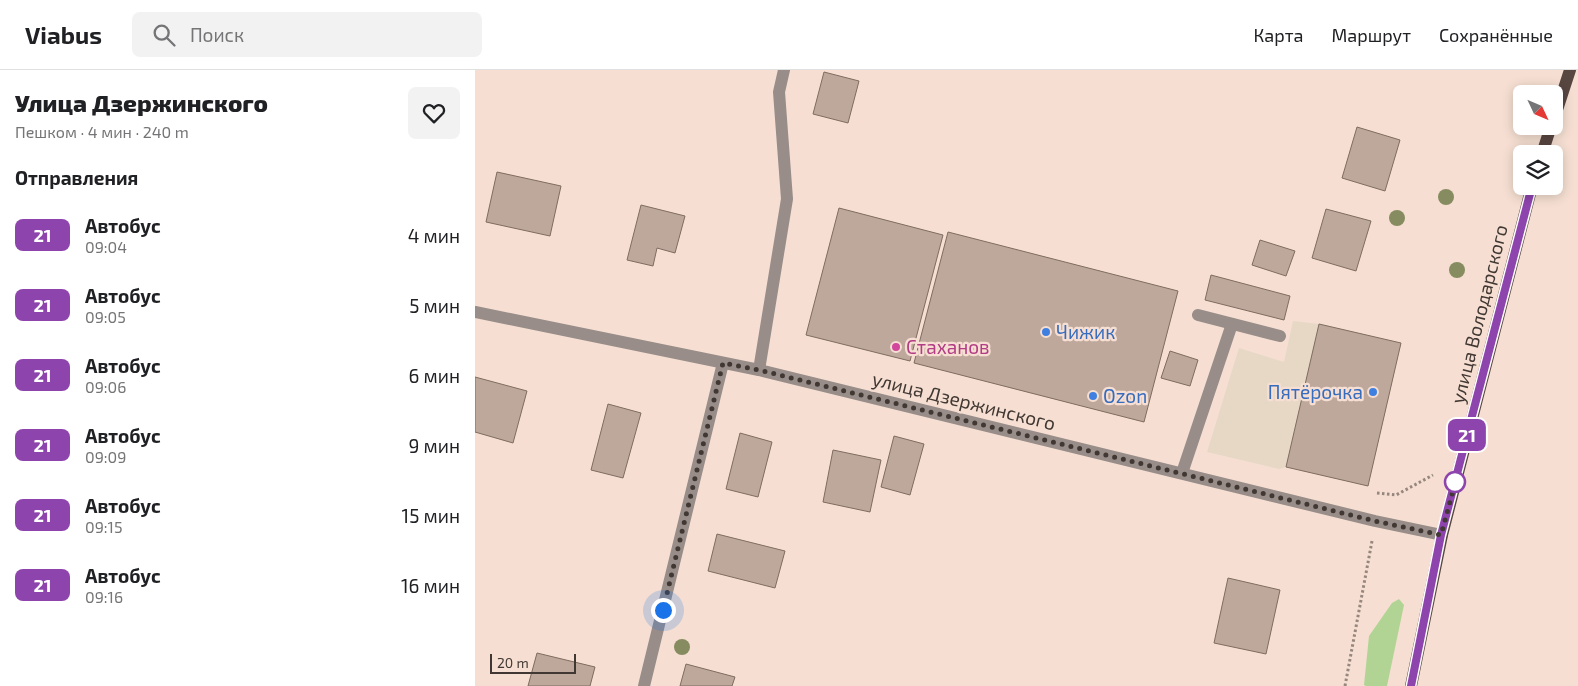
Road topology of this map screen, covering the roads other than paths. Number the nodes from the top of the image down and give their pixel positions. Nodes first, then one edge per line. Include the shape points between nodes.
1 (784, 70) edge
2 (1571, 70) edge
3 (1563, 93) edge
4 (1530, 195) edge
5 (475, 312) edge
6 (1198, 315) dead end
7 (1232, 324) junction
8 (1280, 336) dead end
9 (723, 363) junction
10 (759, 370) junction
11 (1182, 474) junction
12 (1441, 535) junction
13 (644, 686) edge
14 (1411, 686) edge

1 - 10 street via 779,92 787,199
2 - 3 main road
4 - 12 main road, улица Володарского
5 - 9 street, улица Дзержинского
6 - 7 street
7 - 8 street
7 - 11 street
9 - 10 street, улица Дзержинского
9 - 13 street
10 - 11 street, улица Дзержинского
11 - 12 street, улица Дзержинского
12 - 14 main road, улица Володарского

